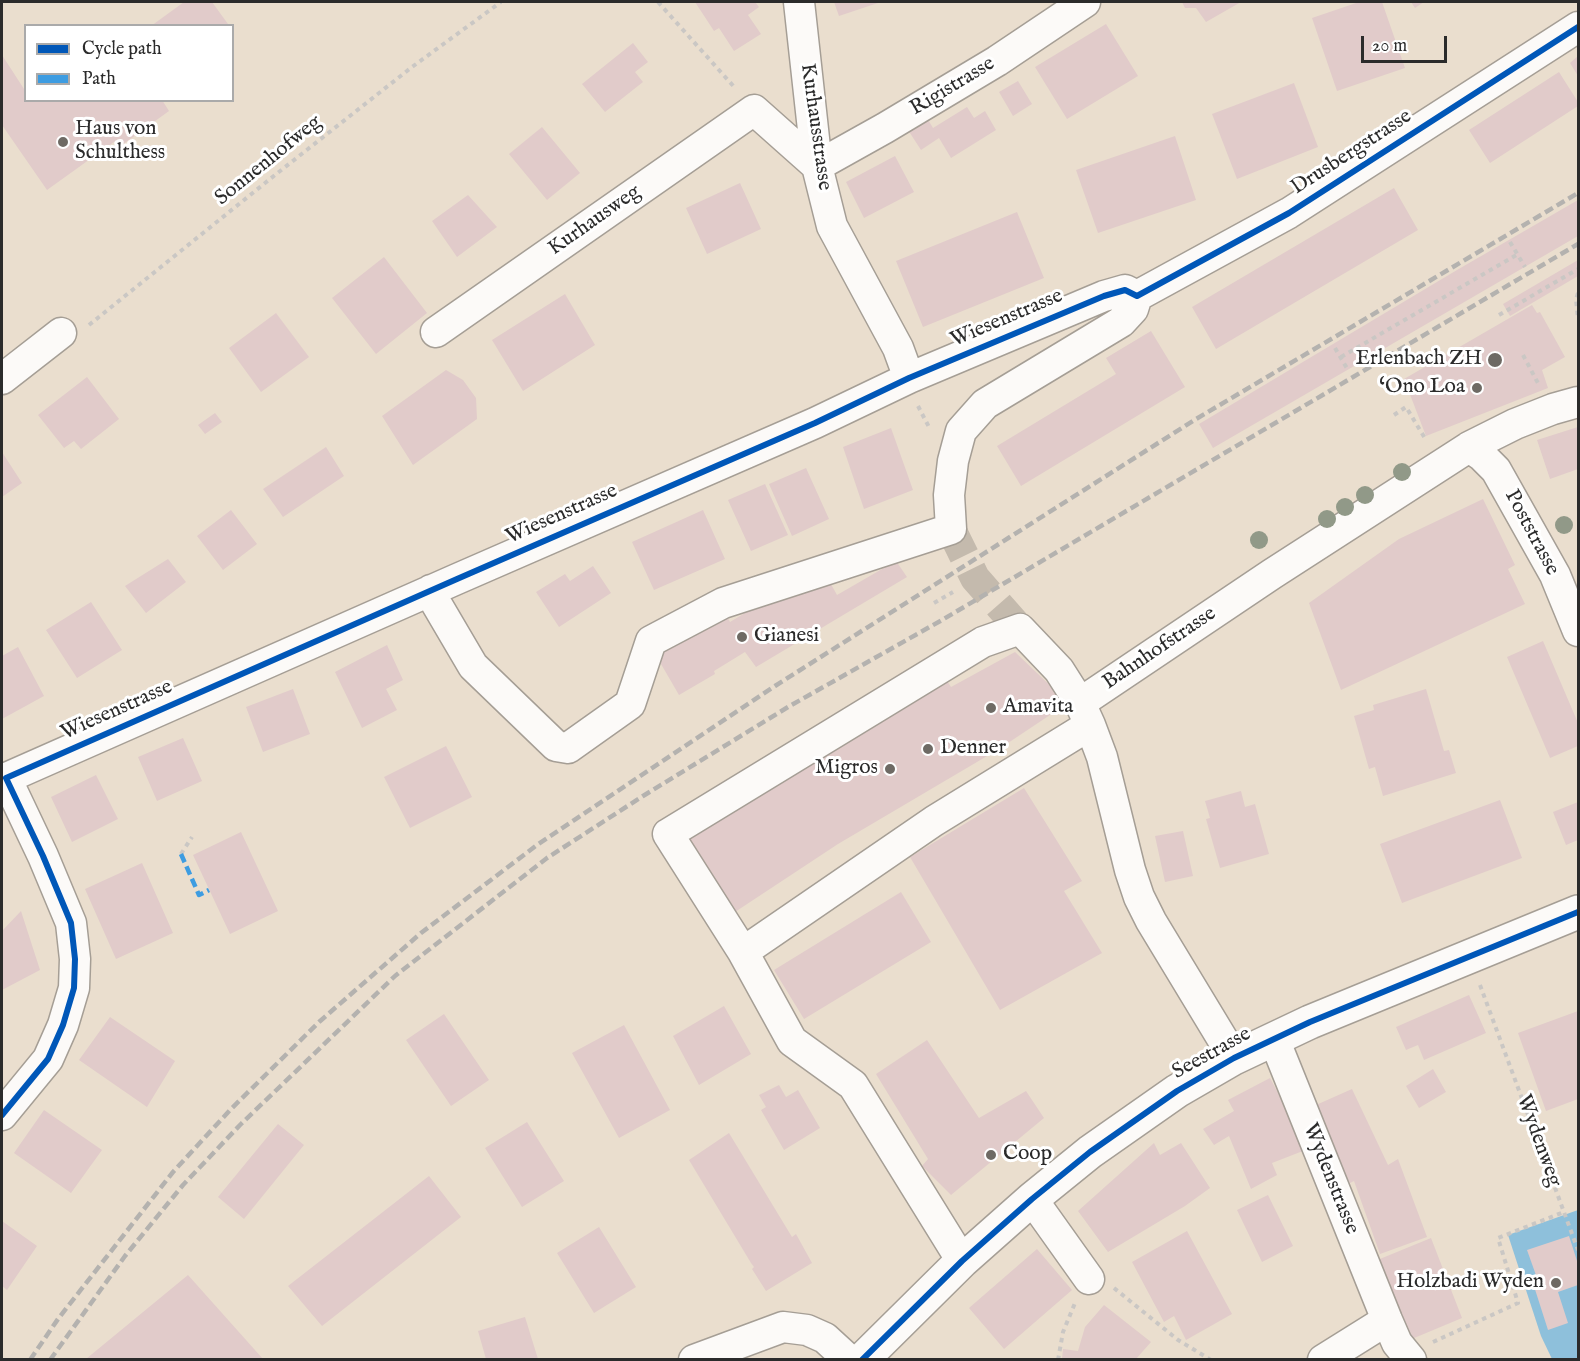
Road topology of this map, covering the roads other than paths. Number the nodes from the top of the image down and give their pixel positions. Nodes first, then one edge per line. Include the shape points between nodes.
1 (799, 2) edge
2 (1085, 2) edge
3 (1578, 27) edge
4 (817, 166) junction
5 (1137, 296) junction
6 (436, 332) dead end
7 (61, 333) road end
8 (2, 379) edge
9 (914, 392) junction
10 (1578, 402) edge
11 (1469, 447) junction
12 (431, 590) junction
13 (1578, 631) edge
14 (1085, 714) junction
15 (4, 779) edge
16 (1578, 912) edge
17 (743, 952) junction
18 (1274, 1038) junction
19 (1234, 1059) junction
20 (2, 1115) edge
21 (1032, 1199) junction
22 (962, 1261) junction
23 (1089, 1279) road end
24 (1387, 1320) junction
25 (1409, 1356) edge
26 (694, 1359) edge
27 (849, 1359) edge
28 (862, 1359) edge
29 (1323, 1359) edge

1 - 4 street, Kurhausstrasse
2 - 4 street, Rigistrasse via 997,61
3 - 5 street, Drusbergstrasse via 1289,213
4 - 6 street, Kurhausweg via 754,110
4 - 9 street, Kurhausstrasse via 832,226 898,348
5 - 9 street, Wiesenstrasse via 1125,290 1104,296
5 - 12 street via 1133,309 1121,322 985,404 961,431 950,484 951,529 723,603 651,641 630,704 568,748 556,746 472,666
7 - 8 street
9 - 12 street, Wiesenstrasse via 815,423
10 - 11 street, Bahnhofstrasse via 1553,409
11 - 13 street, Poststrasse via 1496,470 1555,575
11 - 14 street, Bahnhofstrasse via 1272,574
12 - 15 street, Wiesenstrasse
14 - 17 street, Bahnhofstrasse
14 - 17 street via 1059,670 1020,629 983,642 668,834
14 - 19 street via 1102,757 1139,897
15 - 20 street via 71,923 75,959 74,988 48,1059
16 - 18 main road, Seestrasse
17 - 22 street via 792,1041 853,1085
18 - 19 main road, Seestrasse
18 - 24 street, Wydenstrasse
19 - 21 main road, Seestrasse via 1178,1091 1090,1152
21 - 22 main road, Seestrasse
21 - 23 street
22 - 28 main road, Seestrasse
24 - 25 street via 1397,1343
24 - 29 street
26 - 27 street via 783,1327 807,1330 825,1338

